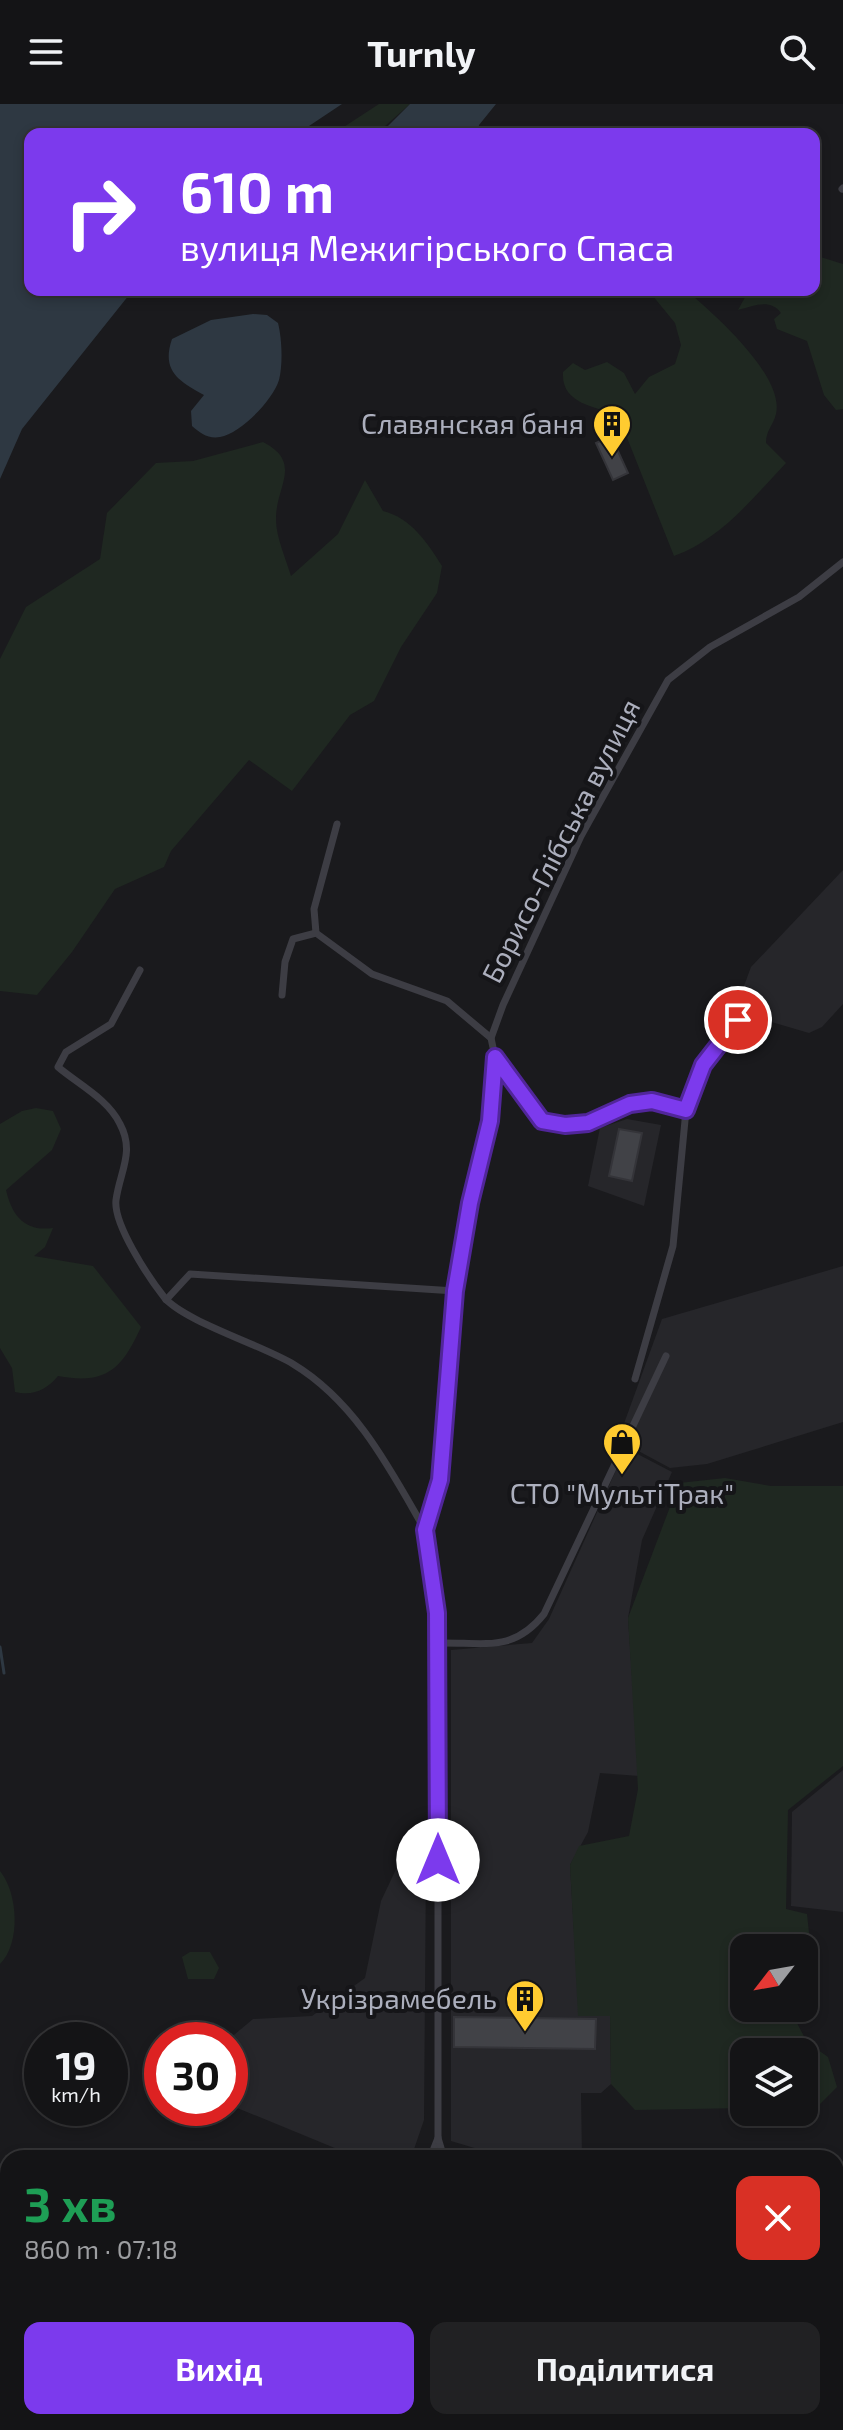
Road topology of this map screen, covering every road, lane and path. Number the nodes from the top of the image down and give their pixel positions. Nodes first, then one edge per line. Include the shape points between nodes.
1 (843, 562) edge
2 (337, 824) dead end
3 (316, 933) junction
4 (140, 970) dead end
5 (282, 995) dead end
6 (738, 1020) dead end
7 (491, 1038) junction
8 (495, 1057) junction
9 (686, 1110) junction
10 (455, 1291) junction
11 (166, 1300) junction
12 (666, 1356) dead end
13 (635, 1379) dead end
14 (425, 1530) junction
15 (438, 1643) junction
16 (438, 2138) junction
17 (433, 2150) edge
18 (442, 2150) edge

1 - 7 street, Борисо-Глібська вулиця via 799,597 710,647 668,680 581,836
2 - 3 street via 314,909
3 - 5 street via 293,939
3 - 7 street via 372,974 447,1001
4 - 11 street via 111,1024 66,1052 58,1067 119,1121 129,1144 115,1203 133,1253
6 - 9 street via 703,1065
7 - 8 street
8 - 9 street via 542,1121 588,1123 630,1104 652,1101
8 - 10 street via 490,1121
9 - 13 street via 673,1246
10 - 11 street via 190,1274
10 - 14 street via 440,1480
11 - 14 street via 295,1366 337,1400 370,1438
12 - 15 street via 544,1614 529,1633 509,1642
14 - 15 street
15 - 16 street
16 - 17 street
16 - 18 street

